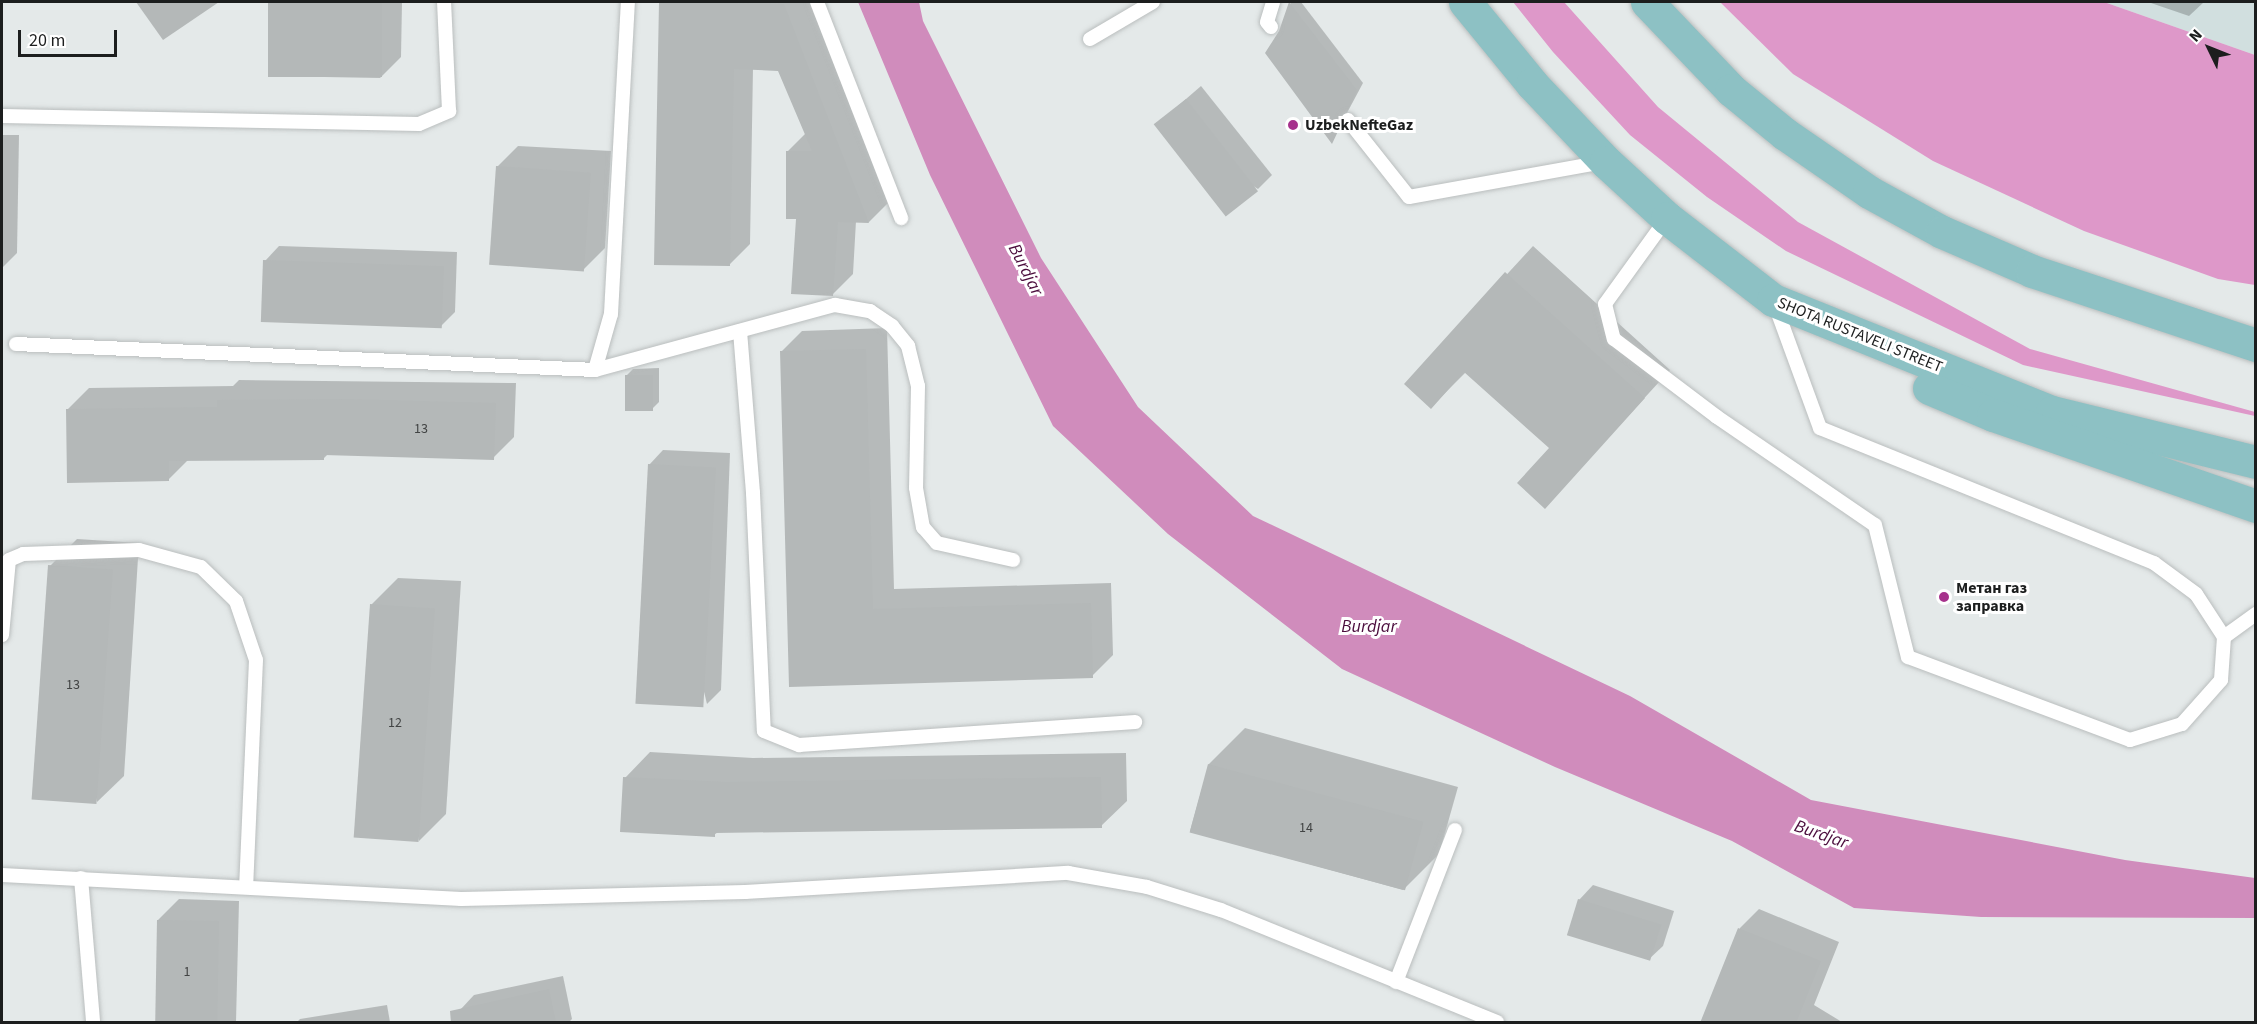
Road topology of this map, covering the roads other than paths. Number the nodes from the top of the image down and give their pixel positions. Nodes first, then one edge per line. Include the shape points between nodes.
1 (444, 2) edge
2 (628, 2) edge
3 (817, 2) edge
4 (1153, 2) edge
5 (1273, 2) edge
6 (1465, 2) edge
7 (1647, 2) edge
8 (1271, 27) dead end
9 (1090, 39) dead end
10 (2, 116) edge
11 (1348, 120) dead end
12 (1606, 162) junction
13 (901, 218) dead end
14 (1667, 218) junction
15 (1773, 300) junction
16 (740, 331) junction
17 (2247, 337) edge
18 (16, 344) dead end
19 (595, 370) junction
20 (2256, 462) edge
21 (2256, 506) edge
22 (1013, 560) dead end
23 (2256, 614) edge
24 (2, 635) edge
25 (2224, 637) junction
26 (1135, 722) dead end
27 (1455, 830) dead end
28 (2, 875) edge
29 (81, 878) junction
30 (246, 885) junction
31 (1396, 982) junction
32 (93, 1023) edge
33 (1497, 1023) edge

1 - 10 lane via 449,111 419,124
2 - 19 lane via 611,314
3 - 13 lane
4 - 9 lane
5 - 8 lane via 1267,22
6 - 12 main road, SHOTA RUSTAVELI STREET via 1532,84
7 - 17 main road via 1731,90 1785,134 1869,192 1942,232 2032,271
11 - 12 lane via 1409,197
12 - 14 main road, SHOTA RUSTAVELI STREET
14 - 15 main road, SHOTA RUSTAVELI STREET
14 - 25 lane via 1605,304 1614,339 1717,417 1875,525 1908,657 2130,740 2182,724 2221,680
15 - 20 main road, SHOTA RUSTAVELI STREET via 2052,412
15 - 21 main road via 1916,382 1993,416
15 - 25 lane via 1820,428 2154,563 2196,594
16 - 19 lane
16 - 22 lane via 835,305 870,311 892,326 908,346 918,386 916,488 922,527 937,543
16 - 26 lane via 753,492 764,730 799,745
18 - 19 lane
23 - 25 lane
24 - 30 lane via 9,560 23,554 139,550 201,567 236,601 256,660
27 - 31 lane
28 - 29 lane
29 - 30 lane
29 - 32 lane
30 - 31 lane via 461,899 745,892 1068,873 1185,898
31 - 33 lane

